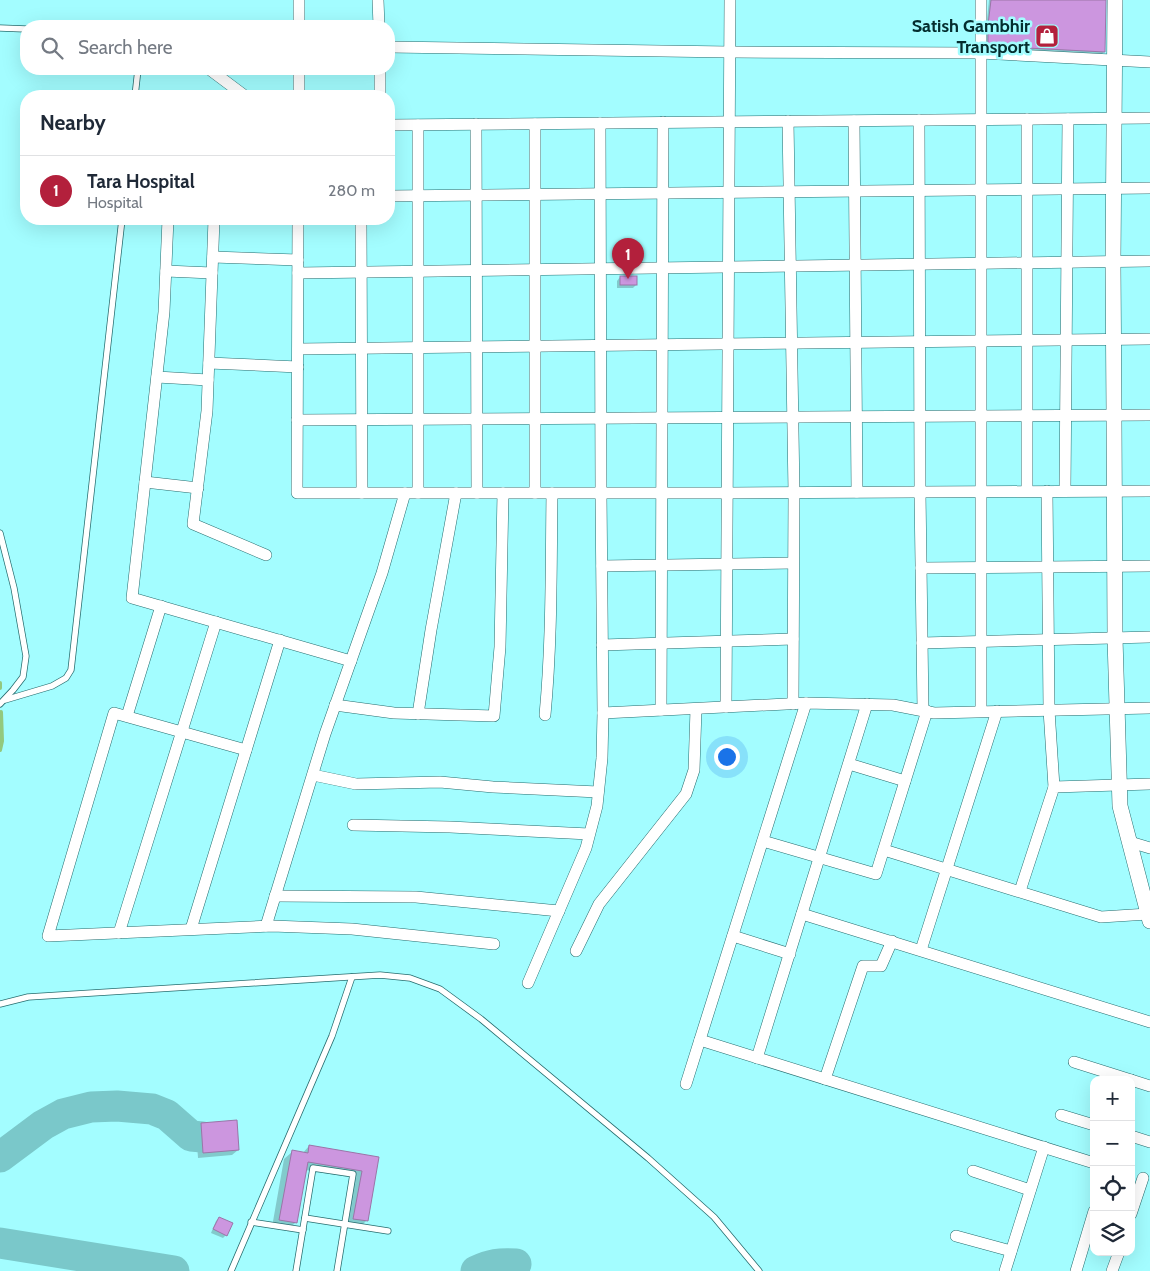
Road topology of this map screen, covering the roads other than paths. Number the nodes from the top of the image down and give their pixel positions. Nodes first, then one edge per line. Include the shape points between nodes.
1 (299, 0) edge
2 (378, 0) edge
3 (730, 0) edge
4 (981, 0) edge
5 (1115, 0) edge
6 (299, 20) edge
7 (379, 20) edge
8 (0, 28) edge
9 (20, 29) edge
10 (395, 47) edge
11 (730, 52) junction
12 (980, 52) junction
13 (1114, 60) junction
14 (1150, 62) edge
15 (137, 75) edge
16 (216, 75) edge
17 (299, 75) edge
18 (380, 75) edge
19 (136, 90) edge
20 (237, 90) edge
21 (299, 90) edge
22 (380, 90) edge
23 (1150, 118) edge
24 (1027, 119) junction
25 (1068, 119) junction
26 (1114, 119) junction
27 (919, 120) junction
28 (980, 120) junction
29 (854, 121) junction
30 (663, 122) junction
31 (730, 122) junction
32 (788, 122) junction
33 (600, 123) junction
34 (476, 124) junction
35 (535, 124) junction
36 (395, 125) edge
37 (418, 125) junction
38 (1113, 188) junction
39 (1150, 188) edge
40 (1027, 189) junction
41 (1067, 189) junction
42 (919, 190) junction
43 (980, 190) junction
44 (854, 191) junction
45 (729, 192) junction
46 (789, 192) junction
47 (662, 193) junction
48 (535, 194) junction
49 (600, 194) junction
50 (476, 195) junction
51 (395, 196) edge
52 (418, 196) junction
53 (121, 225) edge
54 (168, 225) edge
55 (214, 225) edge
56 (298, 225) edge
57 (361, 225) edge
58 (213, 257) junction
59 (298, 260) junction
60 (1150, 261) edge
61 (1067, 262) junction
62 (1112, 262) junction
63 (1027, 263) junction
64 (919, 264) junction
65 (981, 264) junction
66 (855, 265) junction
67 (790, 266) junction
68 (729, 267) junction
69 (662, 268) junction
70 (600, 269) junction
71 (535, 270) junction
72 (166, 271) junction
73 (418, 271) junction
74 (476, 271) junction
75 (361, 272) junction
76 (212, 273) junction
77 (298, 273) junction
78 (1113, 339) junction
79 (1150, 339) edge
80 (1027, 340) junction
81 (1066, 340) junction
82 (981, 341) junction
83 (855, 342) junction
84 (920, 342) junction
85 (792, 343) junction
86 (662, 344) junction
87 (728, 344) junction
88 (600, 345) junction
89 (535, 346) junction
90 (418, 347) junction
91 (476, 347) junction
92 (361, 348) junction
93 (298, 349) junction
94 (209, 363) junction
95 (298, 367) junction
96 (157, 377) junction
97 (208, 380) junction
98 (1150, 415) edge
99 (981, 416) junction
100 (1027, 416) junction
101 (1066, 416) junction
102 (1114, 416) junction
103 (793, 417) junction
104 (856, 417) junction
105 (920, 417) junction
106 (662, 418) junction
107 (728, 418) junction
108 (477, 419) junction
109 (535, 419) junction
110 (601, 419) junction
111 (297, 420) junction
112 (362, 420) junction
113 (418, 420) junction
114 (145, 482) junction
115 (198, 488) junction
116 (1027, 491) junction
117 (1047, 491) junction
118 (1065, 491) junction
119 (1114, 491) junction
120 (1150, 491) edge
121 (856, 492) junction
122 (920, 492) junction
123 (981, 492) junction
124 (362, 493) junction
125 (404, 493) junction
126 (418, 493) junction
127 (456, 493) junction
128 (477, 493) junction
129 (504, 493) junction
130 (535, 493) junction
131 (552, 493) junction
132 (601, 493) junction
133 (662, 493) junction
134 (727, 493) junction
135 (794, 493) junction
136 (0, 533) edge
137 (266, 555) dead end
138 (794, 563) junction
139 (727, 564) junction
140 (661, 565) junction
141 (602, 566) junction
142 (1150, 566) edge
143 (1048, 567) junction
144 (1115, 567) junction
145 (921, 568) junction
146 (981, 568) junction
147 (162, 606) junction
148 (216, 622) junction
149 (1150, 637) edge
150 (1115, 638) junction
151 (793, 639) junction
152 (280, 640) junction
153 (1048, 640) junction
154 (726, 641) junction
155 (981, 642) junction
156 (661, 643) junction
157 (922, 643) junction
158 (602, 645) junction
159 (351, 661) junction
160 (2, 702) edge
161 (806, 703) junction
162 (793, 704) junction
163 (867, 704) junction
164 (335, 705) junction
165 (726, 707) junction
166 (1150, 708) edge
167 (696, 709) junction
168 (1117, 709) junction
169 (661, 710) junction
170 (1049, 710) junction
171 (925, 711) junction
172 (997, 711) junction
173 (981, 712) junction
174 (603, 713) junction
175 (418, 714) junction
176 (545, 715) dead end
177 (128, 716) junction
178 (182, 732) junction
179 (246, 750) junction
180 (849, 764) junction
181 (313, 775) junction
182 (905, 781) junction
183 (1150, 784) edge
184 (1120, 785) junction
185 (1054, 787) junction
186 (598, 792) junction
187 (354, 825) dead end
188 (590, 834) junction
189 (763, 840) junction
190 (1130, 842) junction
191 (1150, 848) edge
192 (884, 850) junction
193 (820, 857) junction
194 (947, 869) junction
195 (1020, 892) junction
196 (275, 896) junction
197 (559, 911) junction
198 (802, 914) junction
199 (1149, 918) edge
200 (266, 926) junction
201 (192, 929) junction
202 (119, 932) junction
203 (733, 936) junction
204 (892, 941) junction
205 (494, 944) dead end
206 (921, 950) junction
207 (576, 951) dead end
208 (790, 954) junction
209 (352, 977) junction
210 (528, 984) dead end
211 (0, 1004) edge
212 (1150, 1022) edge
213 (700, 1040) junction
214 (757, 1058) junction
215 (1074, 1062) dead end
216 (1118, 1076) edge
217 (825, 1079) junction
218 (1135, 1081) edge
219 (686, 1084) dead end
220 (1150, 1086) edge
221 (1061, 1115) dead end
222 (1090, 1124) edge
223 (1135, 1137) edge
224 (1150, 1142) edge
225 (1044, 1147) junction
226 (1090, 1162) edge
227 (973, 1171) dead end
228 (1146, 1180) edge
229 (1030, 1190) junction
230 (1132, 1211) edge
231 (305, 1218) junction
232 (252, 1222) junction
233 (345, 1224) junction
234 (1090, 1224) edge
235 (303, 1230) junction
236 (388, 1231) dead end
237 (956, 1236) dead end
238 (1011, 1251) junction
239 (1118, 1256) edge
240 (231, 1271) edge
241 (296, 1271) edge
242 (337, 1271) edge
243 (759, 1271) edge
244 (1005, 1271) edge
245 (1076, 1271) edge
246 (1112, 1271) edge

1 - 6 street
2 - 7 street
3 - 11 street
4 - 12 street
5 - 13 street
8 - 9 lane
10 - 11 street
11 - 12 street
11 - 31 street
12 - 13 street
12 - 28 street
13 - 14 street
13 - 26 street
15 - 19 lane
16 - 20 street
17 - 21 street
18 - 22 street
23 - 26 street
24 - 25 street
24 - 28 street
24 - 40 street
25 - 26 street
25 - 41 street
26 - 38 street
27 - 28 street
27 - 29 street
27 - 42 street
28 - 43 street
29 - 32 street
29 - 44 street
30 - 31 street
30 - 33 street
30 - 47 street
31 - 32 street
31 - 45 street
32 - 46 street
33 - 35 street
33 - 49 street
34 - 35 street
34 - 37 street
34 - 50 street
35 - 48 street
36 - 37 street
37 - 52 street
38 - 39 street
38 - 41 street
38 - 62 street
40 - 41 street
40 - 43 street
40 - 63 street
41 - 61 street
42 - 43 street
42 - 44 street
42 - 64 street
43 - 65 street
44 - 46 street
44 - 66 street
45 - 46 street
45 - 47 street
45 - 68 street
46 - 67 street
47 - 49 street
47 - 69 street
48 - 49 street
48 - 50 street
48 - 71 street
49 - 70 street
50 - 52 street
50 - 74 street
51 - 52 street
52 - 73 street
53 - 160 lane via 71,670 66,678 52,686
54 - 72 street
55 - 58 street
56 - 59 street
57 - 75 street
58 - 59 street
58 - 76 street
59 - 77 street
60 - 62 street
61 - 62 street
61 - 63 street
61 - 81 street
62 - 78 street
63 - 65 street
63 - 80 street
64 - 65 street
64 - 66 street
64 - 84 street
65 - 82 street
66 - 67 street
66 - 83 street
67 - 68 street
67 - 85 street
68 - 69 street
68 - 87 street
69 - 70 street
69 - 86 street
70 - 71 street
70 - 88 street
71 - 74 street
71 - 89 street
72 - 76 street
72 - 96 street
73 - 74 street
73 - 75 street
73 - 90 street
74 - 91 street
75 - 77 street
75 - 92 street
76 - 94 street
77 - 93 street
78 - 79 street
78 - 81 street
78 - 102 street
80 - 81 street
80 - 82 street
80 - 100 street
81 - 101 street
82 - 84 street
82 - 99 street
83 - 84 street
83 - 85 street
83 - 104 street
84 - 105 street
85 - 87 street
85 - 103 street
86 - 87 street
86 - 88 street
86 - 106 street
87 - 107 street
88 - 89 street
88 - 110 street
89 - 91 street
89 - 109 street
90 - 91 street
90 - 92 street
90 - 113 street
91 - 108 street
92 - 93 street
92 - 112 street
93 - 95 street
94 - 95 street
94 - 97 street
95 - 111 street
96 - 97 street
96 - 114 street
97 - 115 street
98 - 102 street
99 - 100 street
99 - 105 street
99 - 123 street
100 - 101 street
100 - 116 street
101 - 102 street
101 - 118 street
102 - 119 street
103 - 104 street
103 - 107 street
103 - 135 street
104 - 105 street
104 - 121 street
105 - 122 street
106 - 107 street
106 - 110 street
106 - 133 street
107 - 134 street
108 - 109 street
108 - 113 street
108 - 128 street
109 - 110 street
109 - 130 street
110 - 132 street
111 - 112 street
111 - 124 street via 297,493
112 - 113 street
112 - 124 street
113 - 126 street
114 - 115 street
114 - 147 street via 132,598
115 - 137 street via 194,524
116 - 117 street
116 - 123 street
117 - 118 street
117 - 143 street
118 - 119 street
119 - 120 street
119 - 144 street
121 - 122 street
121 - 135 street
122 - 123 street
122 - 145 street
123 - 146 street
124 - 125 street
125 - 126 street
125 - 159 street via 382,573
126 - 127 street
127 - 128 street
127 - 175 street
128 - 129 street
129 - 130 street
129 - 175 street via 500,647 494,716
130 - 131 street
131 - 132 street
131 - 176 street
132 - 133 street
132 - 141 street
133 - 134 street
133 - 140 street
134 - 135 street
134 - 139 street
135 - 138 street
136 - 160 lane via 26,656 23,677
138 - 139 street
138 - 151 street
139 - 140 street
139 - 154 street
140 - 141 street
140 - 156 street
141 - 158 street
142 - 144 street
143 - 144 street
143 - 146 street
143 - 153 street
144 - 150 street
145 - 146 street
145 - 157 street
146 - 155 street
147 - 148 street
147 - 177 street
148 - 152 street
148 - 178 street
149 - 150 street
150 - 153 street
150 - 168 street
151 - 154 street
151 - 162 street
152 - 159 street
152 - 179 street
153 - 155 street
153 - 170 street
154 - 156 street
154 - 165 street
155 - 157 street
155 - 173 street
156 - 158 street
156 - 169 street
157 - 171 street
158 - 174 street
159 - 164 street
161 - 162 street
161 - 163 street
161 - 189 street
162 - 165 street
163 - 171 street
163 - 180 street
164 - 175 street
164 - 181 street
165 - 167 street
166 - 168 street
167 - 169 street
167 - 207 street via 694,770 686,794 599,904
168 - 170 street
168 - 184 street
169 - 174 street
170 - 172 street
170 - 185 street
171 - 173 street
171 - 182 street
172 - 173 street
172 - 194 street
174 - 186 street
177 - 178 street
177 - 202 street via 114,712 48,936
178 - 179 street
178 - 202 street
179 - 201 street
180 - 182 street
180 - 193 street
181 - 186 street via 356,784 440,782
181 - 196 street
182 - 192 street
183 - 184 street
184 - 185 street
184 - 190 street via 1120,806
185 - 195 street
186 - 188 street
187 - 188 street
188 - 197 street
189 - 193 street
189 - 203 street
190 - 191 street
190 - 199 street
192 - 193 street via 876,874
192 - 194 street
193 - 198 street
194 - 195 street
194 - 206 street
195 - 199 street via 1101,917
196 - 197 street via 416,897
196 - 200 street
197 - 210 street
198 - 204 street
198 - 208 street
200 - 201 street
200 - 205 street via 352,929
201 - 202 street
203 - 208 street
203 - 213 street
204 - 206 street
204 - 217 street via 881,966 863,966
206 - 212 street
208 - 214 street
209 - 211 lane via 28,997
209 - 232 lane via 332,1036
209 - 243 lane via 410,978 440,989 481,1019 648,1158 714,1217
213 - 214 street
213 - 219 street
214 - 217 street
215 - 216 street
217 - 225 street
218 - 220 street
221 - 222 street
223 - 224 street
225 - 226 street
225 - 229 street
227 - 229 street
228 - 230 street
229 - 238 street
231 - 233 lane
231 - 233 lane via 313,1168 353,1174
231 - 235 lane
232 - 235 lane
232 - 240 lane
233 - 236 lane
233 - 242 lane
234 - 245 street
235 - 241 lane
237 - 238 street
238 - 244 street
239 - 246 street

